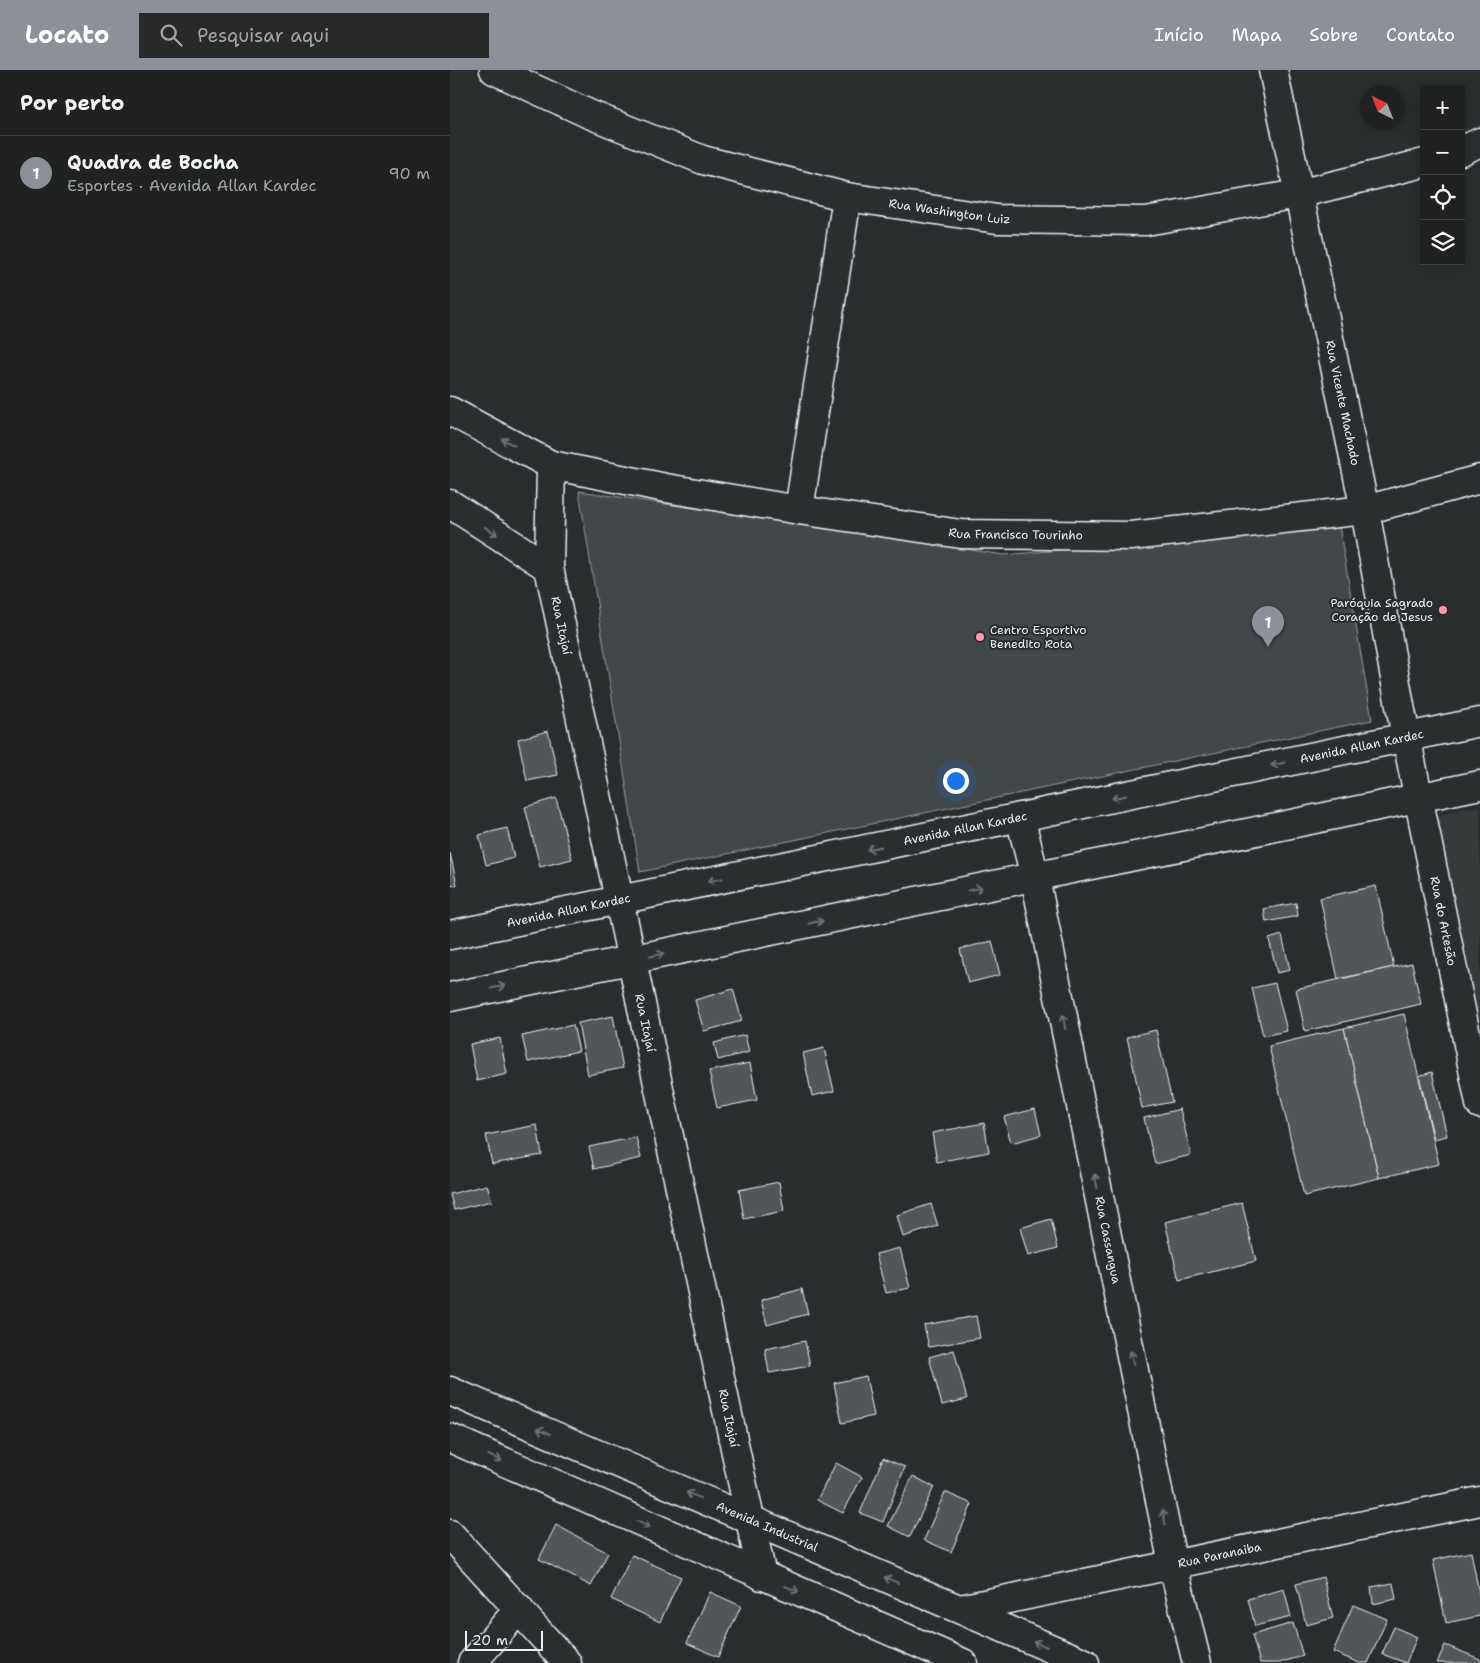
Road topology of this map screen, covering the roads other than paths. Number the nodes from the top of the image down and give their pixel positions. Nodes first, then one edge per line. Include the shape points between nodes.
1 (494, 70) edge
2 (1273, 70) edge
3 (1480, 142) edge
4 (1465, 149) edge
5 (1420, 164) edge
6 (1298, 194) junction
7 (847, 197) junction
8 (450, 411) edge
9 (551, 465) junction
10 (1480, 479) edge
11 (450, 504) edge
12 (799, 510) junction
13 (1365, 510) junction
14 (549, 568) junction
15 (1480, 722) edge
16 (1406, 738) junction
17 (1480, 785) edge
18 (1418, 797) junction
19 (1020, 818) junction
20 (1035, 877) junction
21 (618, 900) junction
22 (450, 935) edge
23 (631, 960) junction
24 (450, 997) edge
25 (1480, 1104) edge
26 (450, 1391) edge
27 (450, 1438) edge
28 (1480, 1501) edge
29 (750, 1520) junction
30 (450, 1534) edge
31 (1173, 1565) junction
32 (762, 1576) junction
33 (519, 1609) junction
34 (960, 1609) junction
35 (472, 1663) edge
36 (567, 1663) edge
37 (963, 1663) edge
38 (1085, 1663) edge
39 (1197, 1663) edge

1 - 7 street, Rua Washington Luiz via 589,114 703,160
2 - 6 street, Rua Vicente Machado
3 - 4 street
5 - 6 street, Rua Washington Luiz
6 - 7 street, Rua Washington Luiz via 1146,221 997,218
6 - 13 street, Rua Vicente Machado
7 - 12 street
9 -> 8 street, Rua Francisco Tourinho
9 - 12 street, Rua Francisco Tourinho
9 - 14 street, Rua Itajaí
10 - 13 street, Rua Francisco Tourinho
11 -> 14 street
12 - 13 street, Rua Francisco Tourinho via 961,534 1131,536
13 - 16 street, Rua Vicente Machado
14 - 21 street, Rua Itajaí
15 - 16 street, Avenida Allan Kardec
16 - 18 street, Rua do Artesão
16 -> 19 street, Avenida Allan Kardec
17 - 18 street
18 - 20 street
18 - 25 street, Rua do Artesão
19 - 20 street, Rua Cassangua
19 -> 21 street, Avenida Allan Kardec
23 -> 20 street
31 -> 20 street, Rua Cassangua
21 - 22 street, Avenida Allan Kardec
21 - 23 street, Rua Itajaí
24 -> 23 street
23 - 29 street, Rua Itajaí
29 -> 26 street, Avenida Industrial
27 -> 32 street
28 - 31 street, Rua Paranaiba
29 - 32 street, Rua Itajaí
34 -> 29 street, Avenida Industrial
30 - 33 street
31 - 34 street, Rua Paranaiba
31 - 39 street, Rua Cassangua
32 -> 37 street
33 - 35 street
33 - 36 street
38 -> 34 street, Avenida Industrial

